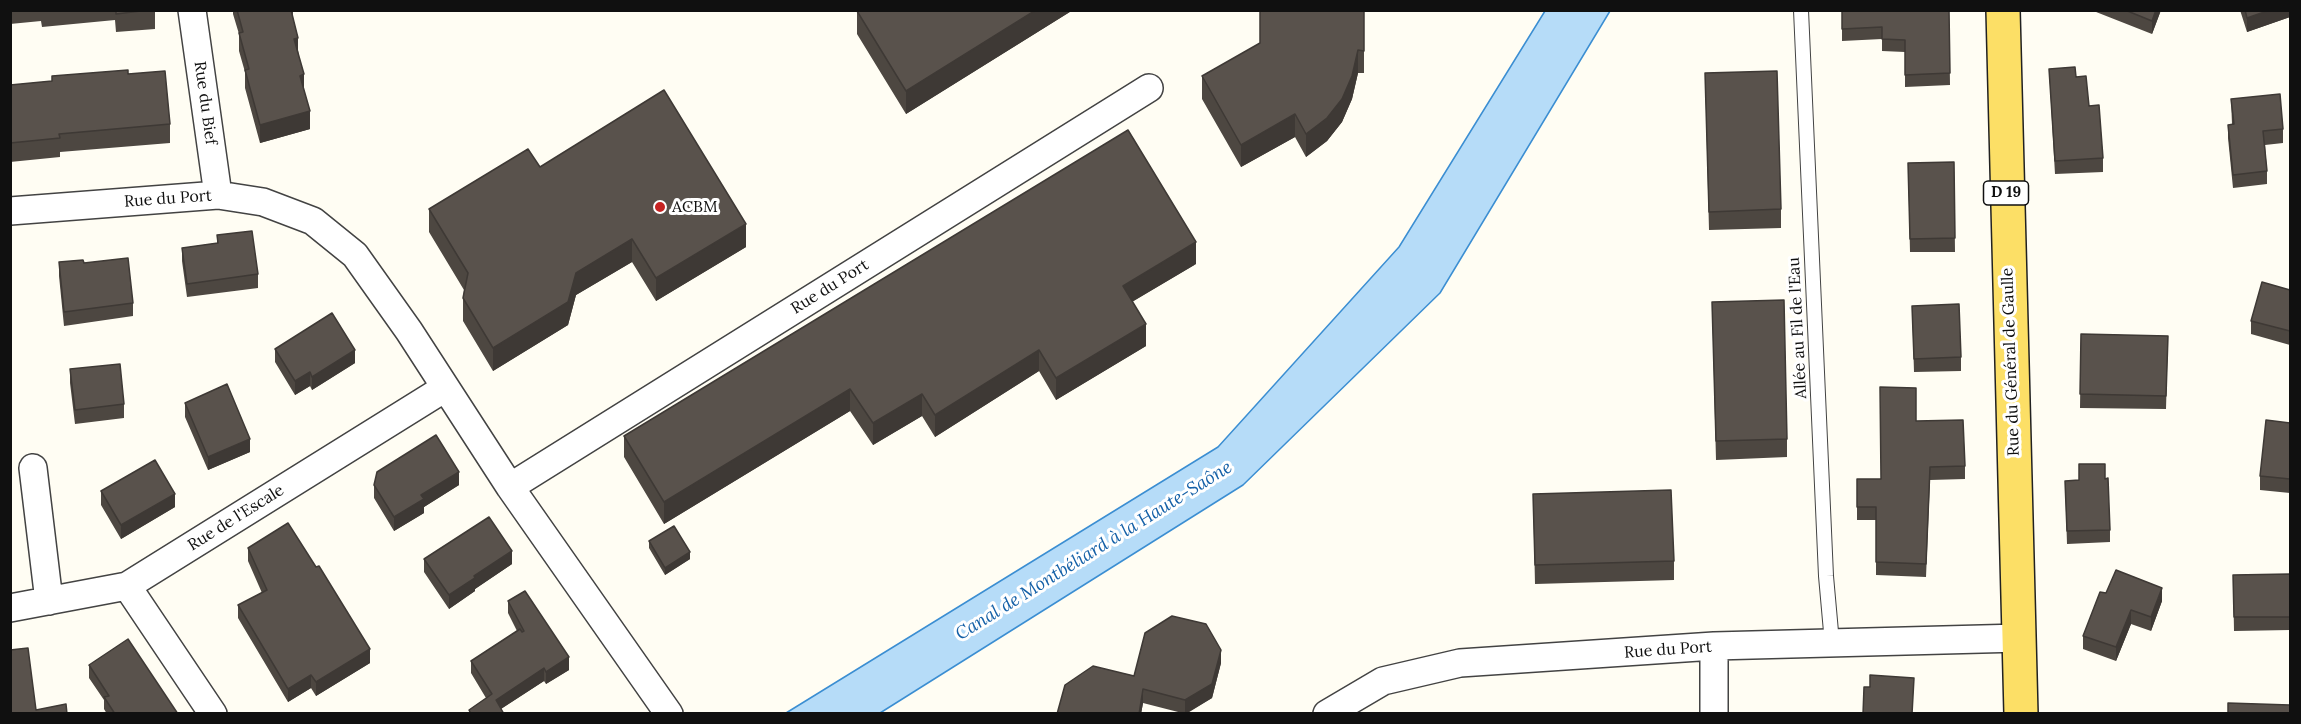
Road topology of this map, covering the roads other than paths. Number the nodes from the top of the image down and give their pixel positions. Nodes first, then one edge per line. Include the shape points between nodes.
1 (192, 10) edge
2 (1801, 10) edge
3 (2003, 10) edge
4 (1149, 88) dead end
5 (218, 195) junction
6 (10, 211) edge
7 (445, 388) junction
8 (33, 468) dead end
9 (510, 487) junction
10 (127, 586) junction
11 (50, 601) junction
12 (10, 608) edge
13 (2020, 638) junction
14 (1832, 643) junction
15 (1714, 646) junction
16 (213, 714) edge
17 (669, 714) edge
18 (1327, 714) edge
19 (1714, 714) edge
20 (2021, 714) edge

1 - 5 street, Rue du Bief
2 - 14 lane, Allée au Fil de l'Eau via 1825,564
3 - 13 main road, Rue du Général de Gaulle / D 19
4 - 9 street, Rue du Port
5 - 6 street, Rue du Port
5 - 7 street, Rue du Port via 263,202 313,221 355,255
7 - 9 street, Rue du Port
7 - 10 street, Rue de l'Escale
8 - 11 street
9 - 17 street, Rue du Port
10 - 11 street, Rue de l'Escale
10 - 16 street
11 - 12 street, Rue de l'Escale
13 - 14 street, Rue du Port
13 - 20 main road, Rue du Général de Gaulle / D 19
14 - 15 street, Rue du Port
15 - 18 street, Rue du Port via 1460,663 1383,681
15 - 19 street

